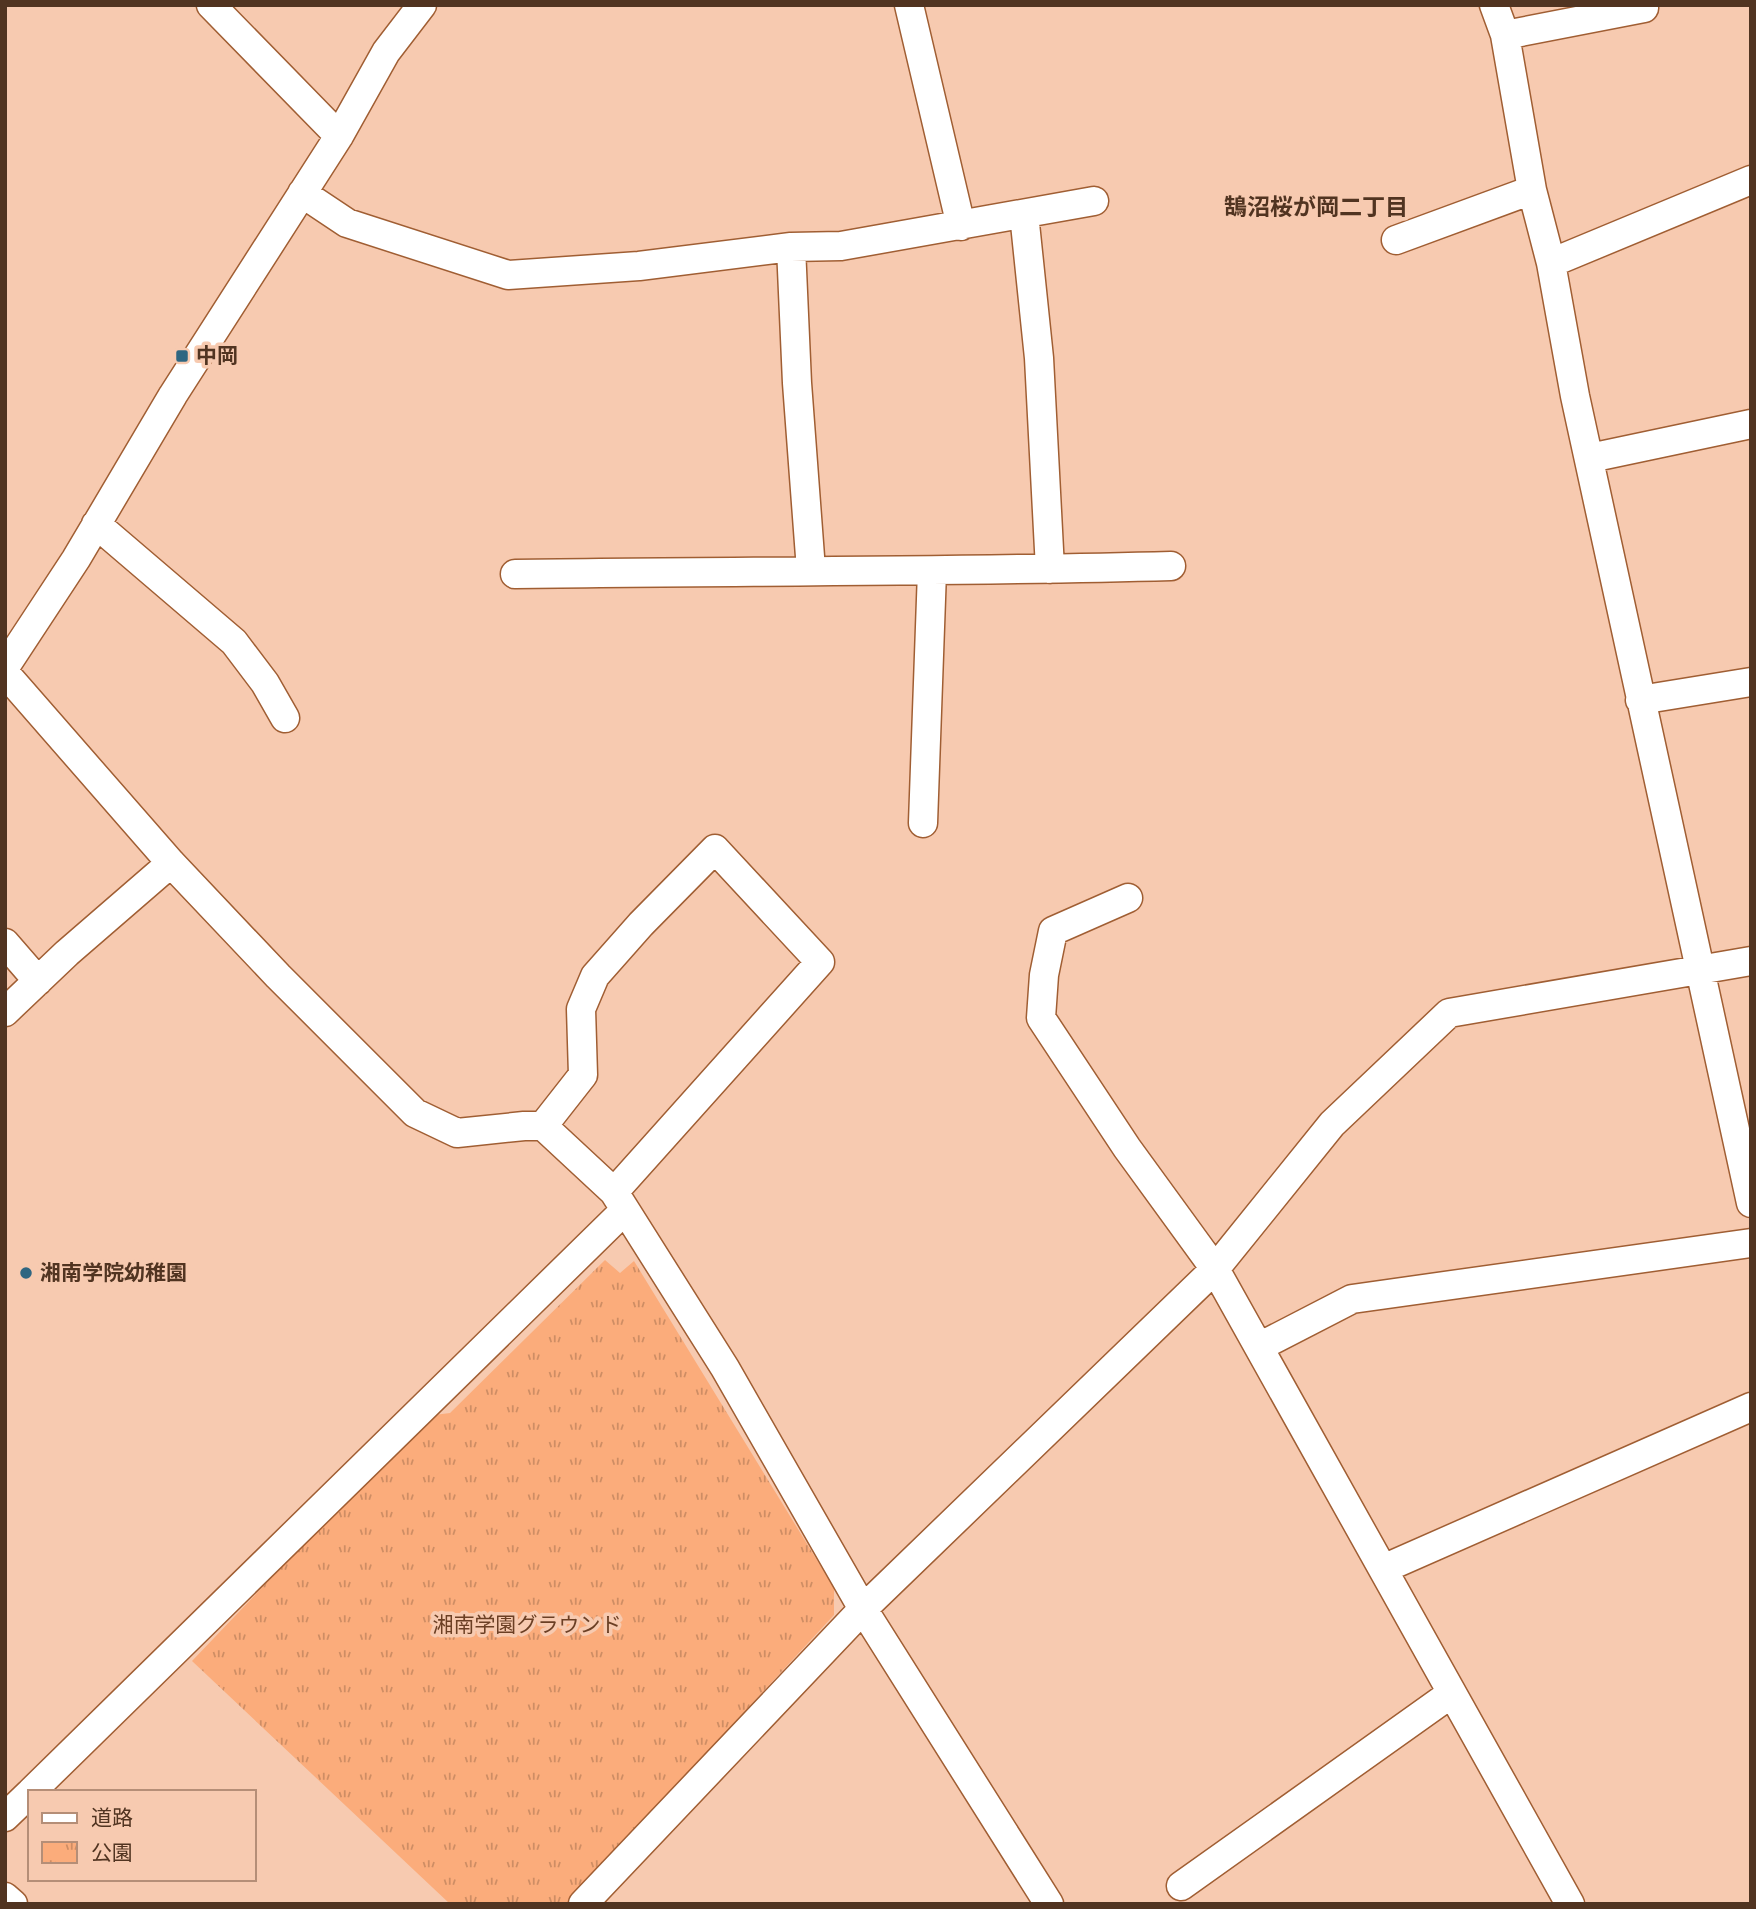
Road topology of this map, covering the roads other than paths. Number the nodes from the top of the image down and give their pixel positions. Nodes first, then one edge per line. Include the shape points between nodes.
1 (211, 5) edge
2 (422, 5) edge
3 (909, 5) edge
4 (1494, 5) edge
5 (1644, 8) dead end
6 (1505, 35) junction
7 (339, 136) junction
8 (1751, 180) edge
9 (1532, 190) junction
10 (302, 193) junction
11 (1094, 201) dead end
12 (1024, 214) junction
13 (961, 226) junction
14 (1396, 240) dead end
15 (791, 247) junction
16 (1551, 263) junction
17 (1751, 425) edge
18 (1590, 458) junction
19 (96, 524) junction
20 (1171, 566) dead end
21 (1050, 569) junction
22 (811, 570) junction
23 (932, 571) junction
24 (515, 574) dead end
25 (5, 667) edge
26 (5, 673) edge
27 (1751, 682) edge
28 (1640, 700) junction
29 (285, 718) dead end
30 (923, 823) dead end
31 (171, 863) junction
32 (1128, 898) dead end
33 (5, 943) edge
34 (1751, 961) edge
35 (1699, 969) junction
36 (38, 981) junction
37 (5, 1012) edge
38 (543, 1126) junction
39 (619, 1201) junction
40 (1751, 1203) edge
41 (1751, 1243) edge
42 (1215, 1269) junction
43 (1259, 1347) junction
44 (1751, 1407) edge
45 (1383, 1569) junction
46 (863, 1609) junction
47 (1452, 1693) junction
48 (32, 1790) edge
49 (28, 1794) edge
50 (5, 1817) edge
51 (1181, 1886) dead end
52 (5, 1897) edge
53 (13, 1904) edge
54 (583, 1904) edge
55 (1049, 1904) edge
56 (1570, 1904) edge

1 - 7 street
2 - 7 street via 386,52
3 - 13 street
4 - 6 street
5 - 6 street
6 - 9 street
7 - 10 street
8 - 16 street
9 - 14 street
9 - 16 street
10 - 15 street via 347,223 508,275
10 - 19 street
11 - 12 street
12 - 13 street
12 - 21 street via 1039,358
13 - 15 street via 841,246
15 - 22 street
16 - 18 street
17 - 18 street
18 - 28 street
19 - 25 street
19 - 29 street via 234,642
20 - 21 street
21 - 23 street
22 - 23 street
22 - 24 street
23 - 30 street
26 - 31 street
27 - 28 street
28 - 35 street
31 - 36 street
31 - 38 street via 415,1113 457,1133
32 - 42 street via 1053,931 1041,1018
33 - 36 street
34 - 35 street
35 - 40 street
35 - 42 street via 1449,1013 1332,1124
36 - 37 street
38 - 39 street
38 - 39 street via 583,1074 581,1009 596,976 715,849 820,962
39 - 46 street via 725,1368
39 - 48 street
41 - 43 street via 1352,1299
42 - 43 street
42 - 46 street
43 - 45 street
44 - 45 street
45 - 47 street
46 - 54 street
46 - 55 street
47 - 51 street
47 - 56 street
49 - 50 street
52 - 53 street

